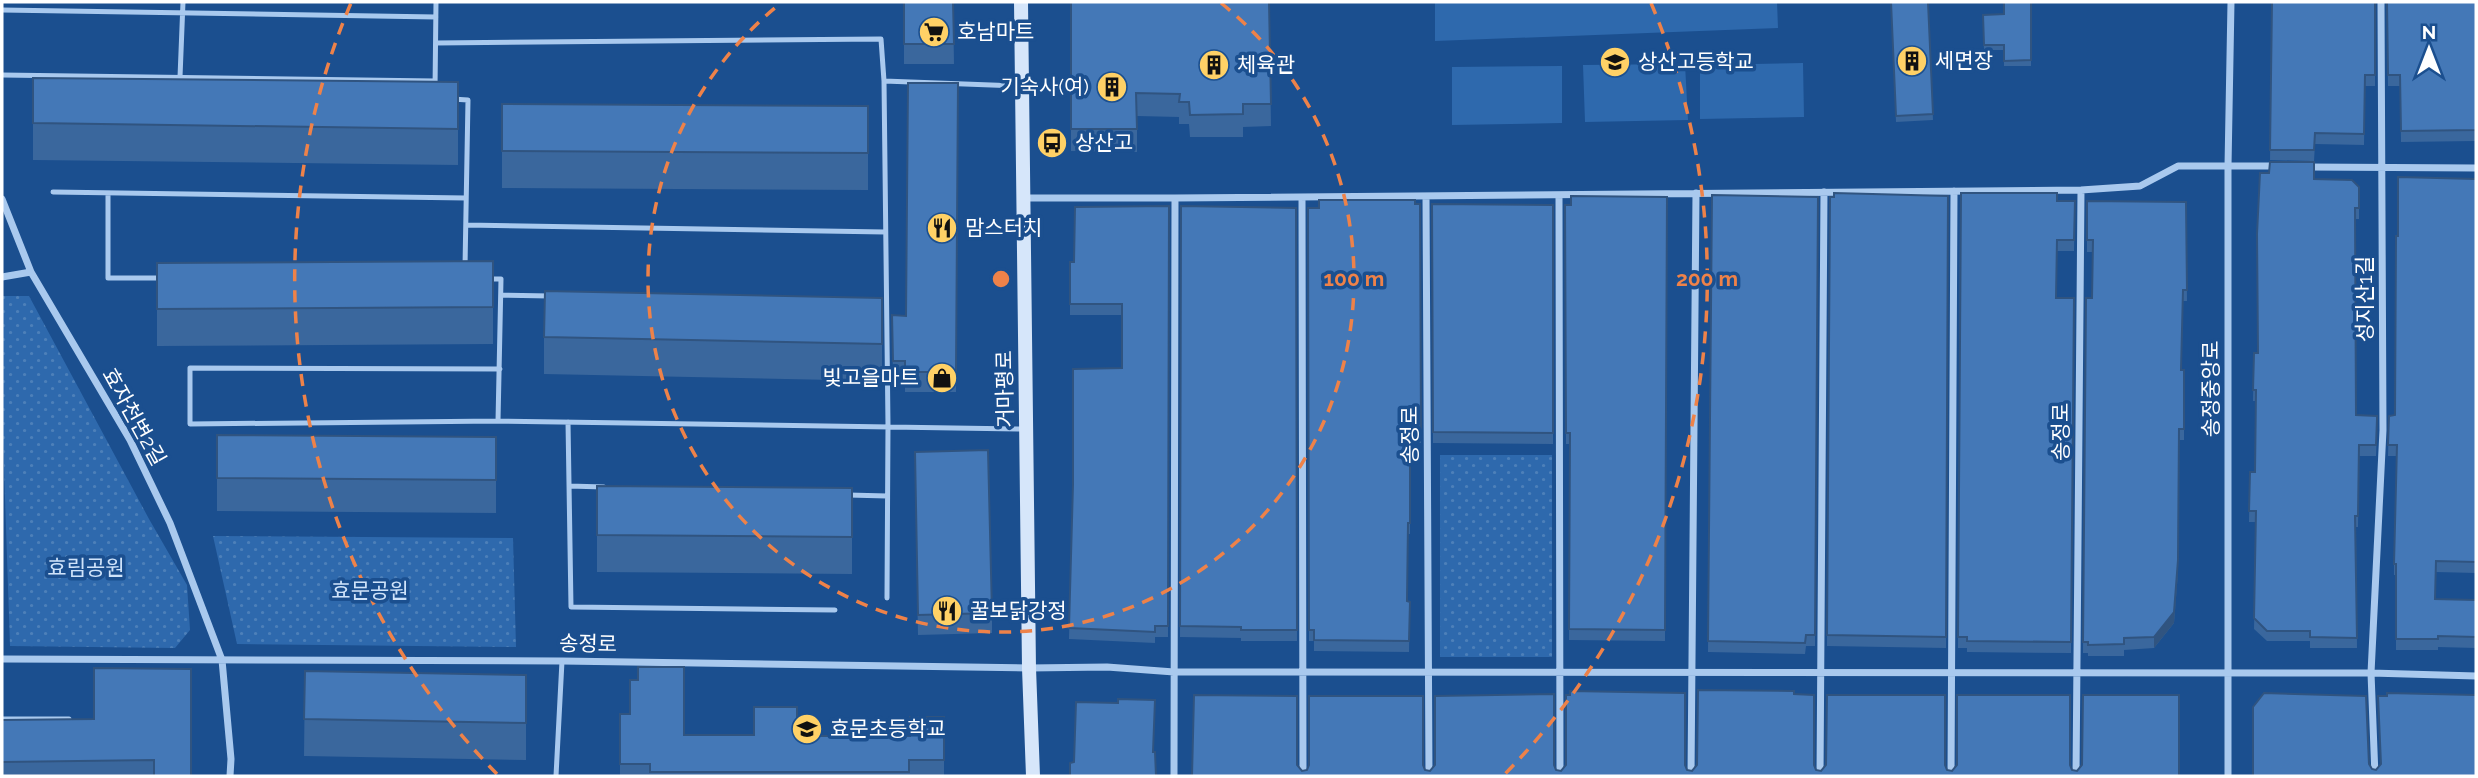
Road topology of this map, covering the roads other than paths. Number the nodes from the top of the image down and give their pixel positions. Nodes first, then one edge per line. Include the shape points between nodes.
1 (183, 2) edge
2 (436, 2) edge
3 (1021, 2) edge
4 (2231, 2) edge
5 (2381, 4) edge
6 (2, 10) edge
7 (183, 13) junction
8 (436, 17) junction
9 (436, 43) junction
10 (2, 75) edge
11 (180, 77) junction
12 (435, 81) junction
13 (884, 81) junction
14 (1022, 86) junction
15 (435, 99) edge
16 (446, 99) edge
17 (2228, 166) junction
18 (2284, 166) edge
19 (2298, 167) edge
20 (2382, 168) junction
21 (2476, 168) edge
22 (2081, 190) junction
23 (1954, 191) junction
24 (53, 192) dead end
25 (1824, 192) junction
26 (108, 193) junction
27 (1696, 193) junction
28 (1559, 195) junction
29 (1426, 196) junction
30 (1302, 197) junction
31 (466, 198) junction
32 (1023, 198) junction
33 (1175, 198) junction
34 (2, 199) edge
35 (466, 225) junction
36 (886, 232) junction
37 (31, 272) junction
38 (2, 277) edge
39 (177, 278) edge
40 (465, 279) edge
41 (477, 279) edge
42 (501, 295) junction
43 (556, 296) edge
44 (872, 298) edge
45 (886, 298) junction
46 (500, 369) junction
47 (498, 421) junction
48 (568, 422) junction
49 (888, 425) junction
50 (1026, 429) junction
51 (569, 486) junction
52 (610, 487) edge
53 (846, 495) edge
54 (887, 496) junction
55 (887, 598) dead end
56 (835, 610) dead end
57 (2, 659) edge
58 (222, 660) junction
59 (562, 661) junction
60 (1029, 668) junction
61 (1174, 672) junction
62 (1303, 673) junction
63 (1428, 673) junction
64 (1560, 673) junction
65 (2371, 673) junction
66 (1692, 674) junction
67 (1821, 674) junction
68 (1952, 674) junction
69 (2077, 674) junction
70 (2228, 675) junction
71 (2476, 676) edge
72 (2, 719) edge
73 (69, 719) edge
74 (230, 776) edge
75 (556, 776) edge
76 (1033, 776) edge
77 (1174, 776) edge
78 (1303, 776) edge
79 (1429, 776) edge
80 (1560, 776) edge
81 (1691, 776) edge
82 (1820, 776) edge
83 (1951, 776) edge
84 (2076, 776) edge
85 (2228, 776) edge
86 (2375, 776) edge

1 - 7 lane
2 - 8 lane
3 - 14 street, 거마평로
4 - 17 street, 송정중앙로
5 - 20 street, 성지산1길
6 - 7 lane
7 - 8 lane
7 - 11 lane
8 - 9 lane
9 - 12 lane
9 - 13 lane via 881,38
10 - 11 lane
11 - 12 lane
12 - 15 lane
13 - 14 lane
13 - 36 lane
14 - 32 street, 거마평로
16 - 31 lane via 468,100
17 - 18 street
17 - 22 street via 2178,166 2140,186
17 - 70 street, 송정중앙로
19 - 20 street
20 - 21 street
20 - 65 street, 성지산1길 via 2383,429
22 - 23 street
22 - 69 street, 송정로
23 - 25 street
23 - 68 street
24 - 26 lane
25 - 27 street
25 - 67 street
26 - 31 lane
26 - 39 lane via 108,278
27 - 28 street
27 - 66 street
28 - 29 street
28 - 64 street
29 - 30 street
29 - 63 street, 송정로
30 - 33 street
30 - 62 street
31 - 35 lane
32 - 33 street
32 - 50 street, 거마평로
33 - 61 street
34 - 37 street, 효자천변2길
35 - 36 lane
35 - 40 lane
36 - 45 lane
37 - 38 street
37 - 58 street, 효자천변2길 via 130,440 170,523
41 - 42 lane via 501,279
42 - 43 lane
42 - 46 lane
44 - 45 lane
45 - 49 lane
46 - 47 lane
46 - 47 lane via 190,368 190,424
47 - 48 lane
48 - 49 lane
48 - 51 lane
49 - 50 lane
49 - 54 lane
50 - 60 street, 거마평로
51 - 52 lane
51 - 56 lane via 572,607
53 - 54 lane
54 - 55 lane
57 - 58 street, 송정로
58 - 59 street, 송정로
58 - 74 street, 효자천변2길
59 - 60 street, 송정로
59 - 75 lane
60 - 61 street, 송정로
60 - 76 street, 거마평로
61 - 62 street, 송정로
61 - 77 street
62 - 63 street, 송정로
62 - 78 street
63 - 64 street, 송정로
63 - 79 street, 송정로
64 - 66 street, 송정로
64 - 80 street
65 - 70 street, 송정로
65 - 71 street, 송정로
65 - 86 street
66 - 67 street, 송정로
66 - 81 street
67 - 68 street, 송정로
67 - 82 street
68 - 69 street, 송정로
68 - 83 street
69 - 70 street, 송정로
69 - 84 street, 송정로
70 - 85 street, 송정중앙로
72 - 73 lane

